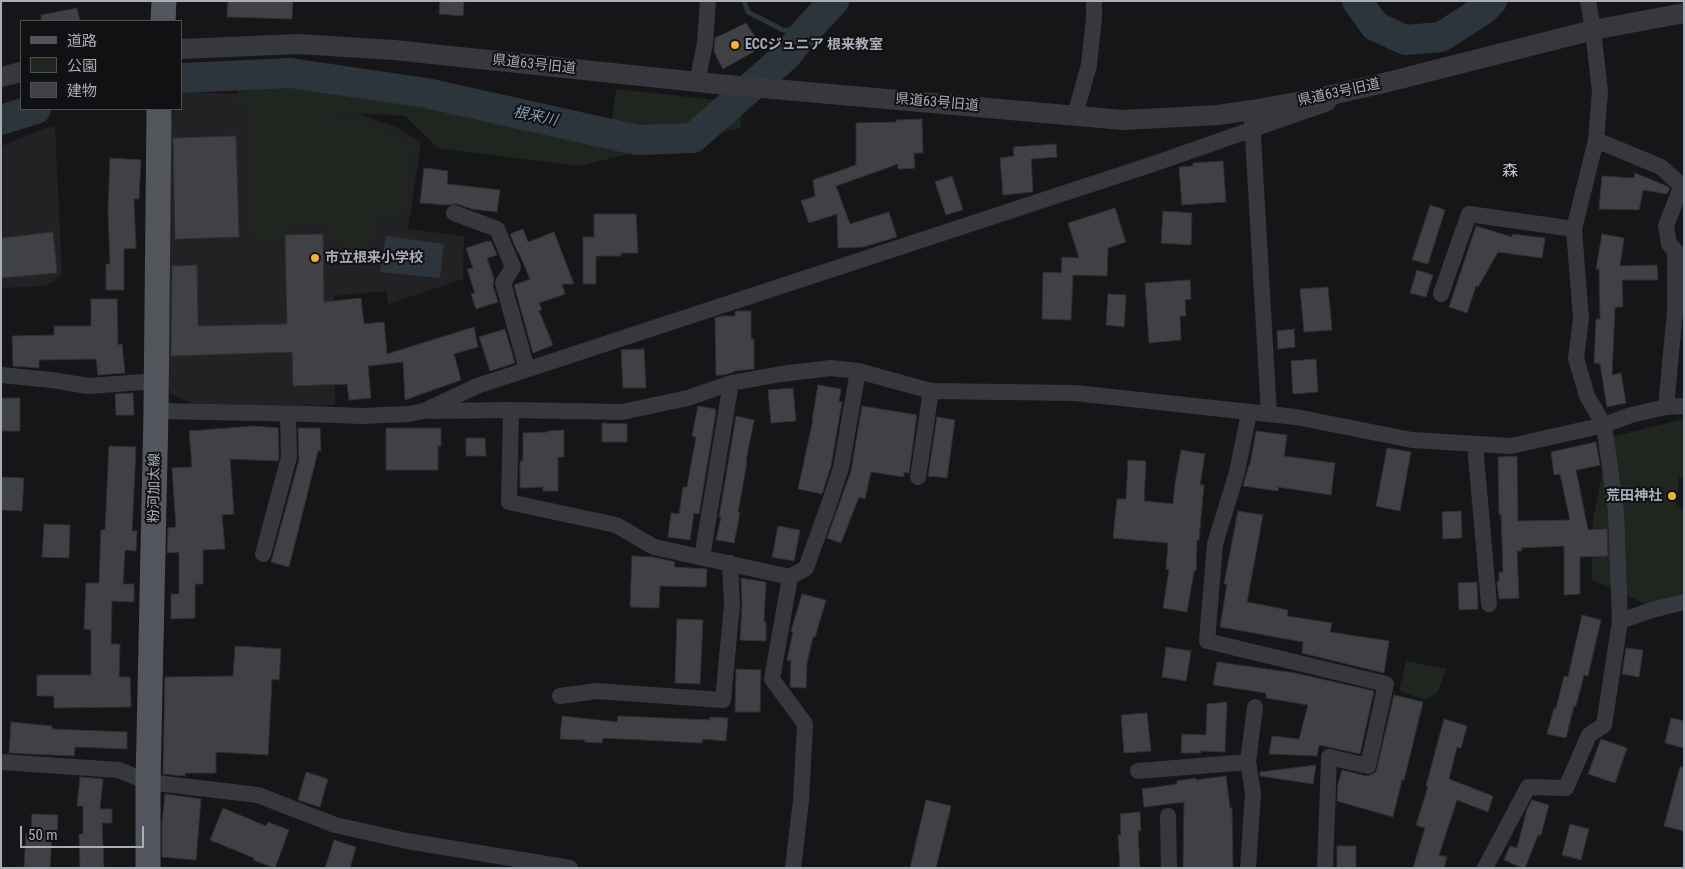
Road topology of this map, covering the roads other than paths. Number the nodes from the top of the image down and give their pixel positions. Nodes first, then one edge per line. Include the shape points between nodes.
1 (164, 1) edge
2 (708, 1) edge
3 (1094, 1) edge
4 (1588, 1) edge
5 (1684, 13) edge
6 (162, 20) edge
7 (1593, 30) junction
8 (182, 49) edge
9 (20, 72) edge
10 (1, 77) edge
11 (707, 83) junction
12 (159, 110) edge
13 (1075, 116) junction
14 (1252, 120) junction
15 (1596, 140) junction
16 (1683, 187) edge
17 (454, 213) dead end
18 (1574, 229) junction
19 (1441, 294) dead end
20 (527, 369) junction
21 (858, 371) junction
22 (1, 375) edge
23 (156, 381) junction
24 (730, 383) junction
25 (931, 390) junction
26 (1684, 406) edge
27 (1666, 407) junction
28 (511, 410) junction
29 (156, 411) junction
30 (424, 411) junction
31 (1249, 412) junction
32 (288, 414) junction
33 (1269, 414) junction
34 (1604, 425) junction
35 (1475, 444) junction
36 (918, 477) dead end
37 (263, 554) dead end
38 (702, 557) junction
39 (730, 563) junction
40 (790, 577) junction
41 (1684, 602) edge
42 (1489, 604) dead end
43 (1620, 621) junction
44 (560, 696) dead end
45 (1255, 708) dead end
46 (1, 762) edge
47 (1248, 762) junction
48 (1138, 771) dead end
49 (148, 782) junction
50 (1168, 816) dead end
51 (148, 868) edge
52 (570, 868) edge
53 (793, 868) edge
54 (1169, 868) edge
55 (1248, 868) edge
56 (1325, 868) edge
57 (1485, 868) edge

1 - 6 main road
2 - 11 street
3 - 13 street via 1089,65
4 - 7 street
5 - 7 street, 県道63号旧道
7 - 14 street, 県道63号旧道
7 - 15 street via 1600,91
8 - 11 street, 県道63号旧道 via 298,44
9 - 10 street
11 - 13 street, 県道63号旧道
12 - 23 main road, 粉河加太線
13 - 14 street, 県道63号旧道 via 1123,120 1218,115
14 - 20 street via 1153,164
14 - 33 street
15 - 16 street via 1661,167
15 - 18 street
16 - 27 street via 1666,226 1670,244 1675,250 1675,311
17 - 20 street via 497,230 513,267 503,283
18 - 19 street via 1469,214
18 - 34 street via 1581,319 1576,358 1587,396
20 - 30 street via 477,386
21 - 24 street via 831,368
21 - 25 street
21 - 40 street via 840,468 829,504 806,568
22 - 23 street via 88,386
23 - 29 main road, 粉河加太線
24 - 28 street via 688,398 622,412
24 - 38 street
25 - 31 street via 1076,393
25 - 36 street
26 - 27 street
27 - 34 street
28 - 30 street
28 - 38 street via 509,502 616,525 654,547
29 - 32 street
29 - 49 main road, 粉河加太線
30 - 32 street via 362,416
31 - 33 street
31 - 56 street via 1237,472 1214,544 1207,641 1386,684 1368,766 1329,757
32 - 37 street via 290,457
33 - 35 street via 1412,440
34 - 35 street via 1511,446
34 - 43 street via 1616,511
35 - 42 street
38 - 39 street
39 - 40 street
39 - 44 street via 732,605 723,700 597,691
40 - 53 street via 772,679 805,724
41 - 43 street
43 - 57 street via 1604,725 1588,735 1566,788 1528,787
45 - 47 street
46 - 49 street via 118,770
47 - 48 street
47 - 55 street via 1253,793
49 - 51 main road, 粉河加太線
49 - 52 street via 258,795 335,825 407,841
50 - 54 street

